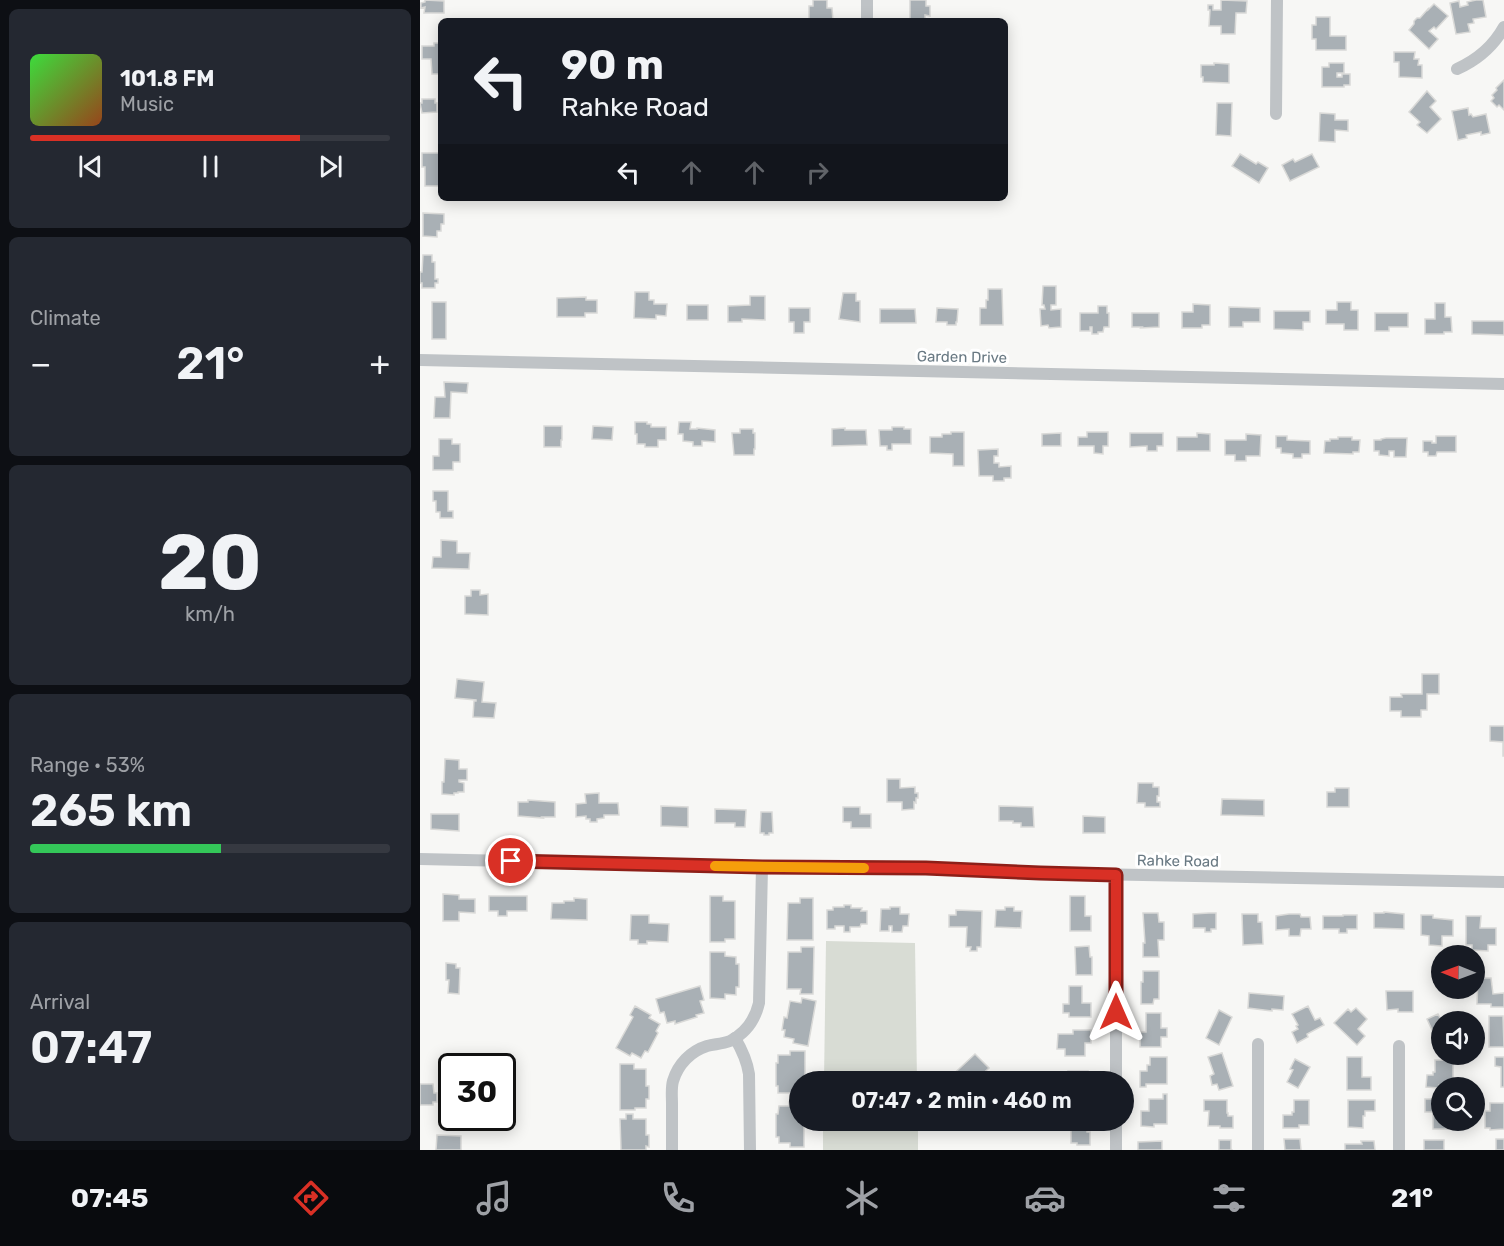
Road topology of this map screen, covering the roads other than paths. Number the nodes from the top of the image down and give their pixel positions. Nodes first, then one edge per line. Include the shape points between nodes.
1 (867, 0) edge
2 (1276, 0) edge
3 (867, 18) edge
4 (1504, 27) edge
5 (1457, 69) dead end
6 (1276, 114) dead end
7 (420, 360) edge
8 (1504, 384) edge
9 (420, 859) edge
10 (762, 867) junction
11 (1116, 875) junction
12 (1504, 882) edge
13 (735, 1038) junction
14 (1258, 1044) dead end
15 (1399, 1046) dead end
16 (1116, 1071) edge
17 (1116, 1131) edge
18 (672, 1150) edge
19 (750, 1150) edge
20 (1116, 1150) edge
21 (1258, 1150) edge
22 (1399, 1150) edge

1 - 3 street
2 - 6 street
4 - 5 street via 1486,52
7 - 8 street, Garden Drive
9 - 10 street, Rahke Road
10 - 11 street, Rahke Road
10 - 13 street via 759,1003 752,1023
11 - 12 street, Rahke Road
11 - 16 street
13 - 18 street via 696,1051 676,1071 672,1086
13 - 19 street via 748,1065
14 - 21 street
15 - 22 street
17 - 20 street

